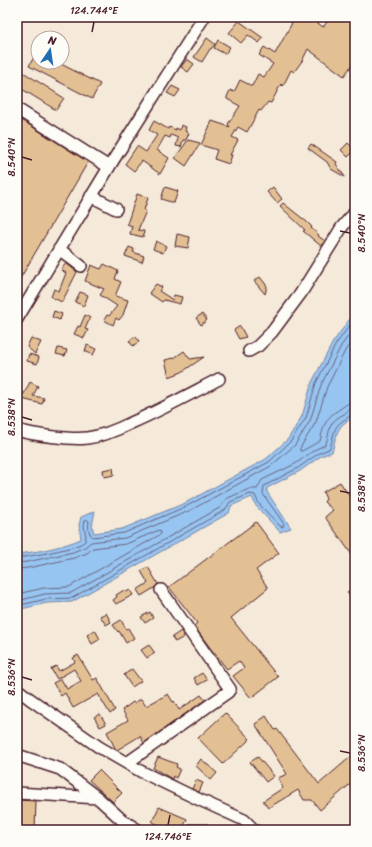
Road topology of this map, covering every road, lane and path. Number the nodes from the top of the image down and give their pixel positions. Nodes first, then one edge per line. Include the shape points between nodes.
1 (204, 17) edge
2 (17, 109) edge
3 (109, 167) junction
4 (92, 196) junction
5 (116, 209) dead end
6 (355, 212) edge
7 (59, 249) junction
8 (81, 266) dead end
9 (17, 319) edge
10 (249, 351) dead end
11 (219, 379) dead end
12 (17, 430) edge
13 (161, 590) dead end
14 (17, 689) edge
15 (17, 755) edge
16 (127, 763) junction
17 (17, 794) edge
18 (98, 798) junction
19 (122, 825) edge
20 (138, 830) edge
21 (254, 830) edge

1 - 3 street
2 - 3 street
3 - 4 street
4 - 5 street
4 - 7 street
6 - 10 street via 342,227 301,293 272,332
7 - 8 street
7 - 9 street
11 - 12 street via 146,417 97,436 54,437
13 - 16 street via 230,689
14 - 16 street via 99,747
15 - 18 street via 60,769
16 - 21 street via 244,820
17 - 18 street
18 - 19 street
19 - 20 street

